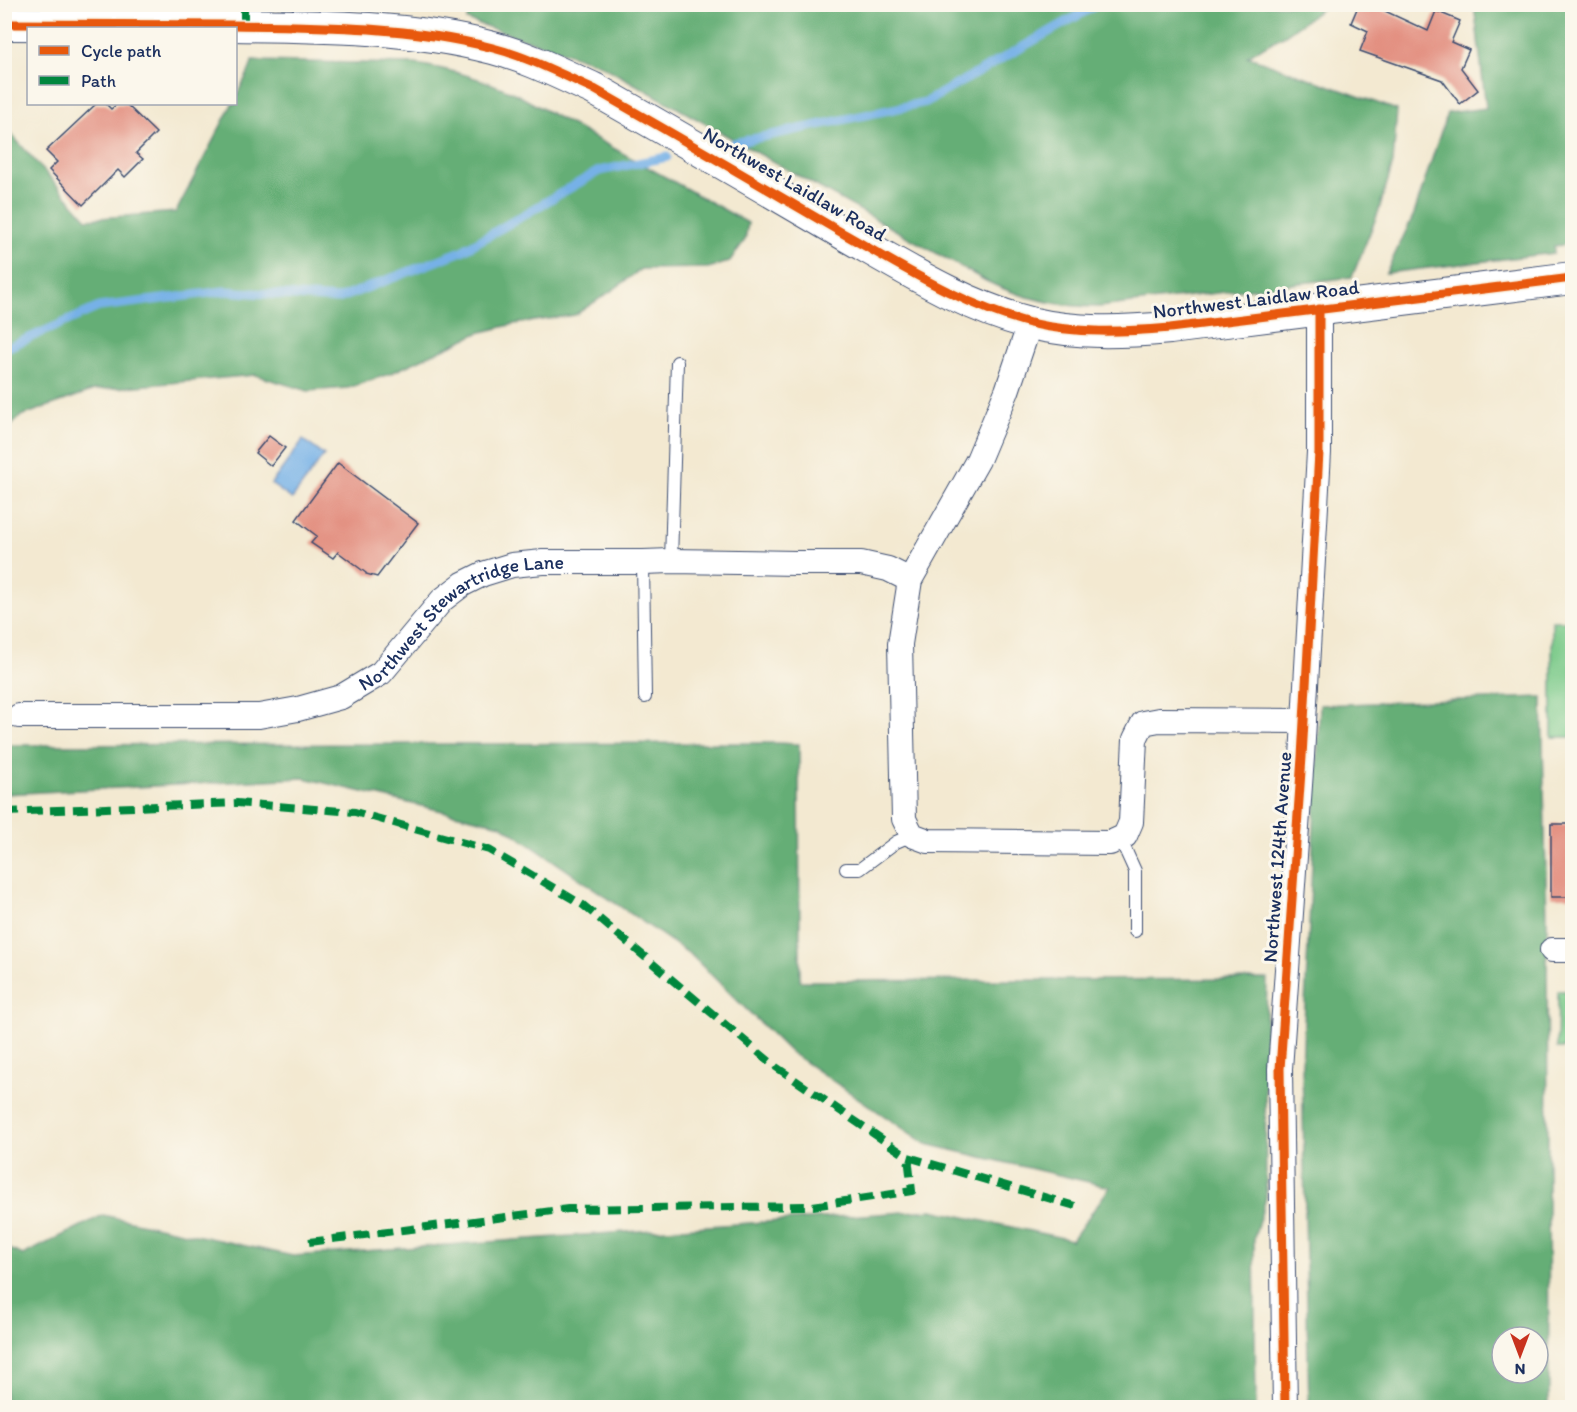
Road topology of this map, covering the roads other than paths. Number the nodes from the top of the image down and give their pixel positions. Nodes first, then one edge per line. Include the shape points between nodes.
1 (4, 24) edge
2 (1572, 279) edge
3 (1319, 309) junction
4 (1030, 323) junction
5 (677, 363) dead end
6 (671, 561) junction
7 (643, 562) junction
8 (910, 579) junction
9 (645, 697) dead end
10 (19, 716) dead end
11 (1304, 721) junction
12 (912, 835) junction
13 (1120, 838) junction
14 (846, 869) dead end
15 (1136, 931) dead end
16 (1285, 1407) edge

1 - 4 street, Northwest Laidlaw Road via 360,28 426,34 495,48 594,89 895,264 982,307
2 - 3 street, Northwest Laidlaw Road
3 - 4 street, Northwest Laidlaw Road via 1124,332 1077,331
3 - 11 street, Northwest 124th Avenue via 1319,452
4 - 8 street via 978,460
5 - 6 lane
6 - 7 street, Northwest Stewartridge Lane
6 - 8 street, Northwest Stewartridge Lane via 861,563
7 - 9 lane
7 - 10 street, Northwest Stewartridge Lane via 543,562 512,565 483,574 442,600 381,673 341,697 298,709 259,716
8 - 12 street via 900,644 904,819
11 - 13 street via 1143,723 1135,739 1131,822
11 - 16 street, Northwest 124th Avenue via 1280,1069
12 - 13 street via 928,841 1110,843
12 - 14 lane via 860,868
13 - 15 lane via 1135,871

